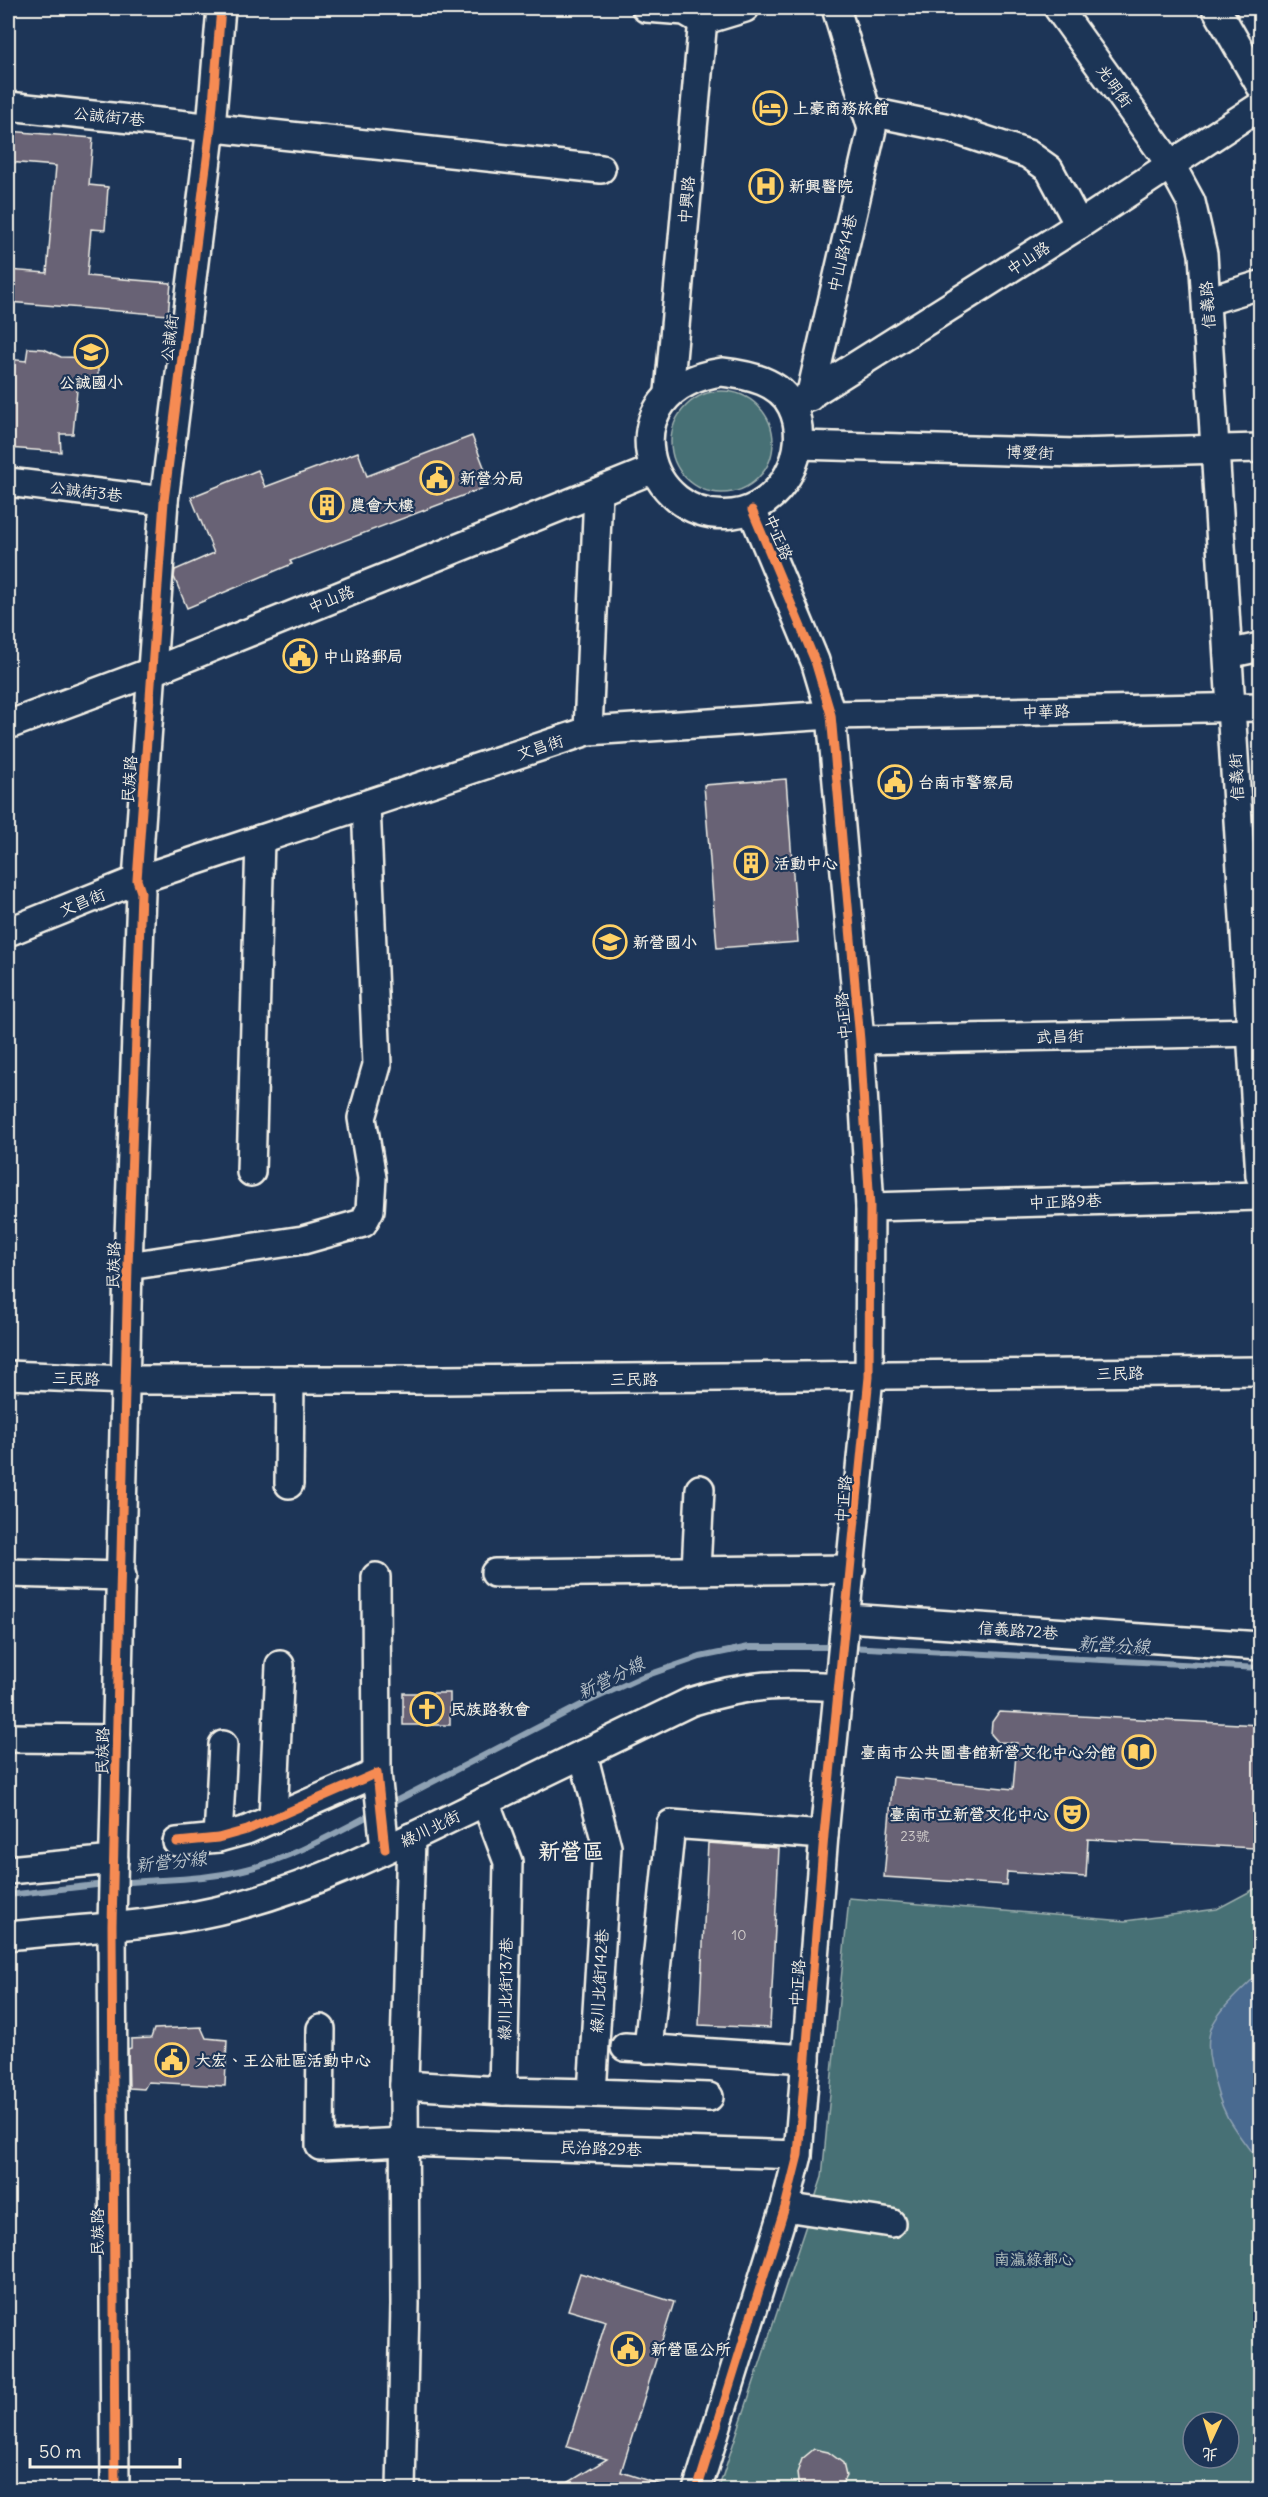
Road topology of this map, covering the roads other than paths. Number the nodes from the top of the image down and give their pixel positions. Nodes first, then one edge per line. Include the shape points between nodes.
1 (221, 8) edge
2 (646, 8) edge
3 (745, 8) edge
4 (836, 8) edge
5 (1058, 8) edge
6 (1216, 8) edge
7 (703, 14) edge
8 (1260, 85) edge
9 (8, 106) edge
10 (1260, 106) edge
11 (866, 111) junction
12 (211, 127) junction
13 (1171, 165) junction
14 (601, 169) dead end
15 (1079, 225) junction
16 (1260, 285) edge
17 (1207, 301) junction
18 (669, 392) junction
19 (801, 402) junction
20 (799, 445) junction
21 (1260, 448) edge
22 (1216, 450) junction
23 (654, 469) junction
24 (8, 482) edge
25 (598, 492) junction
26 (164, 501) junction
27 (752, 510) junction
28 (1260, 647) edge
29 (1228, 654) junction
30 (151, 672) junction
31 (1260, 707) edge
32 (1232, 708) junction
33 (831, 715) junction
34 (8, 725) edge
35 (588, 731) junction
36 (366, 805) junction
37 (260, 840) junction
38 (137, 880) junction
39 (1251, 887) edge
40 (8, 932) edge
41 (1256, 1032) edge
42 (860, 1040) junction
43 (251, 1172) dead end
44 (1260, 1176) edge
45 (1260, 1196) edge
46 (870, 1207) junction
47 (128, 1266) junction
48 (1260, 1371) edge
49 (8, 1375) edge
50 (869, 1377) junction
51 (126, 1380) junction
52 (290, 1380) junction
53 (289, 1484) dead end
54 (700, 1489) dead end
55 (851, 1569) junction
56 (696, 1570) junction
57 (495, 1573) dead end
58 (8, 1574) edge
59 (122, 1576) junction
60 (376, 1577) dead end
61 (847, 1624) junction
62 (1260, 1646) edge
63 (280, 1665) dead end
64 (840, 1680) junction
65 (8, 1738) edge
66 (117, 1739) junction
67 (223, 1745) dead end
68 (583, 1754) junction
69 (378, 1783) junction
70 (485, 1801) junction
71 (273, 1819) junction
72 (824, 1835) junction
73 (218, 1838) junction
74 (411, 1838) junction
75 (384, 1839) junction
76 (177, 1842) dead end
77 (114, 1860) junction
78 (8, 1870) edge
79 (113, 1914) junction
80 (8, 1936) edge
81 (321, 2029) dead end
82 (806, 2060) junction
83 (404, 2085) junction
84 (503, 2091) junction
85 (592, 2093) junction
86 (709, 2097) dead end
87 (404, 2142) junction
88 (798, 2155) junction
89 (785, 2208) junction
90 (891, 2223) dead end
91 (115, 2490) edge
92 (401, 2490) edge
93 (697, 2490) edge

1 - 12 street, 公誠街
2 - 7 street
3 - 7 street
4 - 11 street, 中山路14巷
5 - 13 street, 光明街
6 - 8 street
7 - 18 street, 中興路
9 - 12 street, 公誠街7巷
10 - 13 street, 中山路
11 - 15 street via 950,128 1028,154 1049,169
11 - 19 street, 中山路14巷 via 872,129
12 - 14 street, 公誠街7巷
12 - 26 street, 公誠街
13 - 15 street, 中山路
13 - 17 street, 信義路 via 1191,202 1203,254
15 - 19 street, 中山路
16 - 17 street
17 - 22 street, 信義路
18 - 19 street via 702,375 722,372 747,374
18 - 23 street via 654,417 650,434 649,452
19 - 20 street
20 - 22 street, 博愛街 via 1076,453
20 - 27 street via 779,489
21 - 22 street, 博愛街
22 - 29 street, 信義街
23 - 25 street, 中山路
23 - 27 street via 676,497 694,509 713,514
24 - 26 street, 公誠街3巷
25 - 30 street, 中山路
25 - 35 street
26 - 30 street, 公誠街
27 - 33 street, 中正路 via 815,661
28 - 29 street
29 - 32 street, 信義街
30 - 34 street, 中山路
30 - 38 street, 民族路
31 - 32 street, 中華路
32 - 33 street, 中華路
32 - 39 street, 信義街
33 - 35 street, 文昌街
33 - 42 street, 中正路
35 - 36 street, 文昌街
36 - 37 street, 文昌街
36 - 47 street, 民族路 via 377,1065 362,1118 372,1178 370,1210 363,1224 303,1240
37 - 38 street, 文昌街
37 - 43 street
38 - 40 street, 文昌街
38 - 47 street, 民族路 via 141,892
39 - 41 street, 信義街
41 - 42 street, 武昌街
41 - 44 street, 信義街
42 - 46 street, 中正路
45 - 46 street, 中正路9巷
46 - 50 street, 中正路
47 - 51 street, 民族路
48 - 50 street, 三民路
49 - 51 street, 三民路
50 - 52 street, 三民路
50 - 55 street, 中正路
51 - 52 street, 三民路
51 - 59 street, 民族路
52 - 53 street
54 - 56 street
55 - 56 street
55 - 61 street, 中正路
56 - 57 street
58 - 59 street
59 - 66 street, 民族路
60 - 69 street
61 - 62 street, 信義路72巷
61 - 64 street, 中正路
63 - 71 street
64 - 68 street, 綠川北街 via 730,1690 690,1702
64 - 72 street, 中正路
65 - 66 street
66 - 77 street, 民族路
67 - 73 street
68 - 70 street, 綠川北街
68 - 85 street, 綠川北街142巷 via 607,1847
69 - 71 street
69 - 75 street
70 - 74 street, 綠川北街
70 - 84 street, 綠川北街137巷 via 508,1862
71 - 73 street
72 - 82 street, 中正路
72 - 82 street via 671,1824 636,2048
73 - 76 street
74 - 75 street, 綠川北街
74 - 83 street
75 - 79 street, 綠川北街 via 324,1878 234,1907 176,1918
77 - 78 street
77 - 79 street, 民族路
79 - 80 street, 綠川北街
79 - 91 street, 民族路
81 - 87 street, 民治路29巷 via 320,2146
82 - 88 street, 中正路
83 - 84 street
83 - 87 street
84 - 85 street
85 - 86 street
87 - 88 street, 民治路29巷
87 - 92 street
88 - 89 street, 中正路
89 - 90 street
89 - 93 street, 中正路

